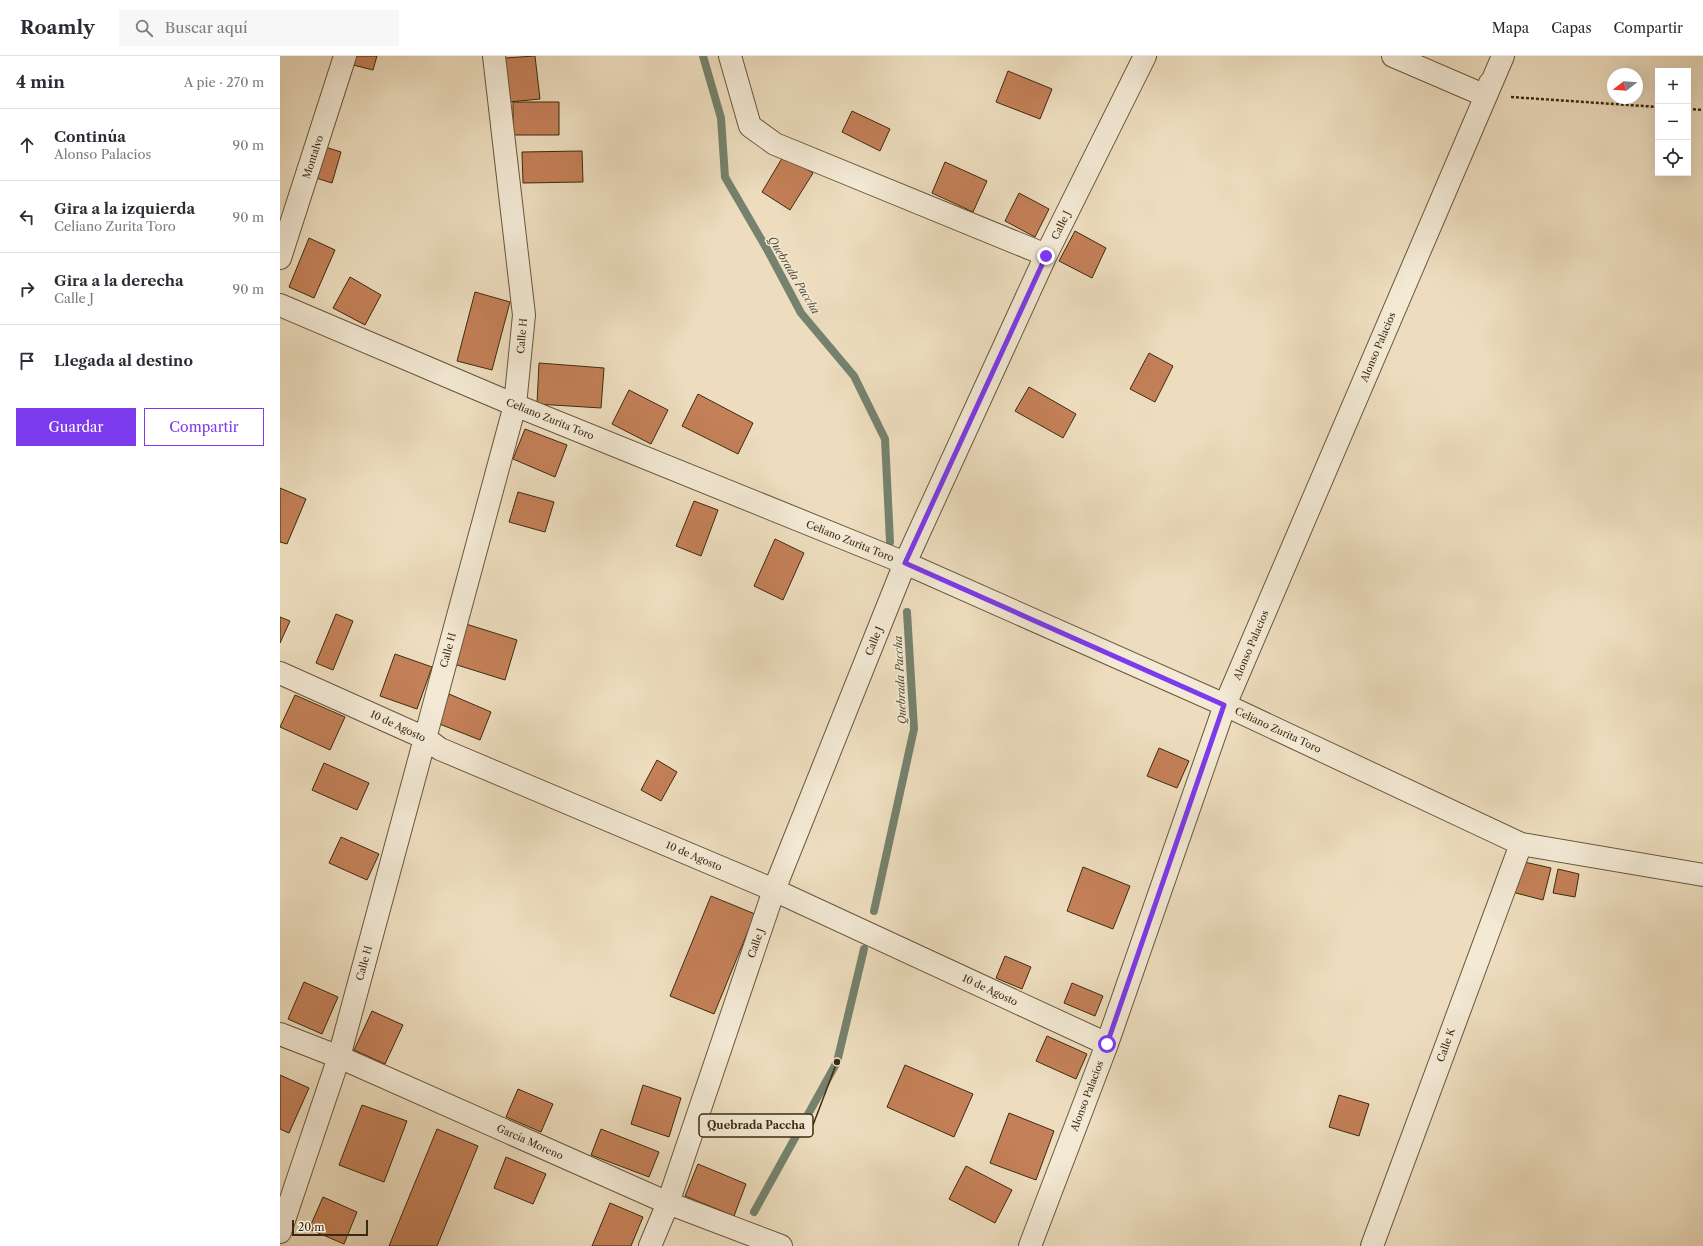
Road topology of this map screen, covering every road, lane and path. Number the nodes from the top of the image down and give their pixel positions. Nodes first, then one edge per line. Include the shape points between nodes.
1 (345, 56) edge
2 (494, 56) edge
3 (730, 56) edge
4 (1145, 56) edge
5 (1498, 56) edge
6 (1503, 56) edge
7 (1403, 60) edge
8 (1486, 96) junction
9 (1655, 107) edge
10 (1691, 110) edge
11 (1703, 110) edge
12 (1046, 256) junction
13 (280, 258) edge
14 (280, 306) edge
15 (515, 405) junction
16 (905, 563) junction
17 (280, 673) edge
18 (1224, 705) junction
19 (424, 738) junction
20 (1521, 844) junction
21 (1703, 875) edge
22 (774, 890) junction
23 (280, 1034) edge
24 (1107, 1044) junction
25 (339, 1057) junction
26 (668, 1203) junction
27 (280, 1232) edge
28 (650, 1246) edge
29 (780, 1246) edge
30 (1030, 1246) edge
31 (1372, 1246) edge

1 - 13 street, Montalvo
2 - 15 street, Calle H via 524,314
3 - 12 street via 750,126 774,144
4 - 12 street, Calle J
5 - 8 street
6 - 8 street, Alonso Palacios
7 - 8 street
8 - 9 path
8 - 18 street, Alonso Palacios
10 - 11 path
12 - 16 street, Calle J
14 - 15 street, Celiano Zurita Toro
15 - 16 street, Celiano Zurita Toro
15 - 19 street, Calle H
16 - 18 street, Celiano Zurita Toro
16 - 22 street, Calle J
17 - 19 street, 10 de Agosto
18 - 20 street, Celiano Zurita Toro
18 - 24 street, Alonso Palacios
19 - 22 street, 10 de Agosto via 440,749
19 - 25 street, Calle H
20 - 21 street, Celiano Zurita Toro
20 - 31 street, Calle K
22 - 24 street, 10 de Agosto
22 - 26 street, Calle J
23 - 25 street, García Moreno
24 - 30 street, Alonso Palacios
25 - 26 street, García Moreno
25 - 27 street, Calle H
26 - 28 street, Calle J
26 - 29 street, García Moreno

